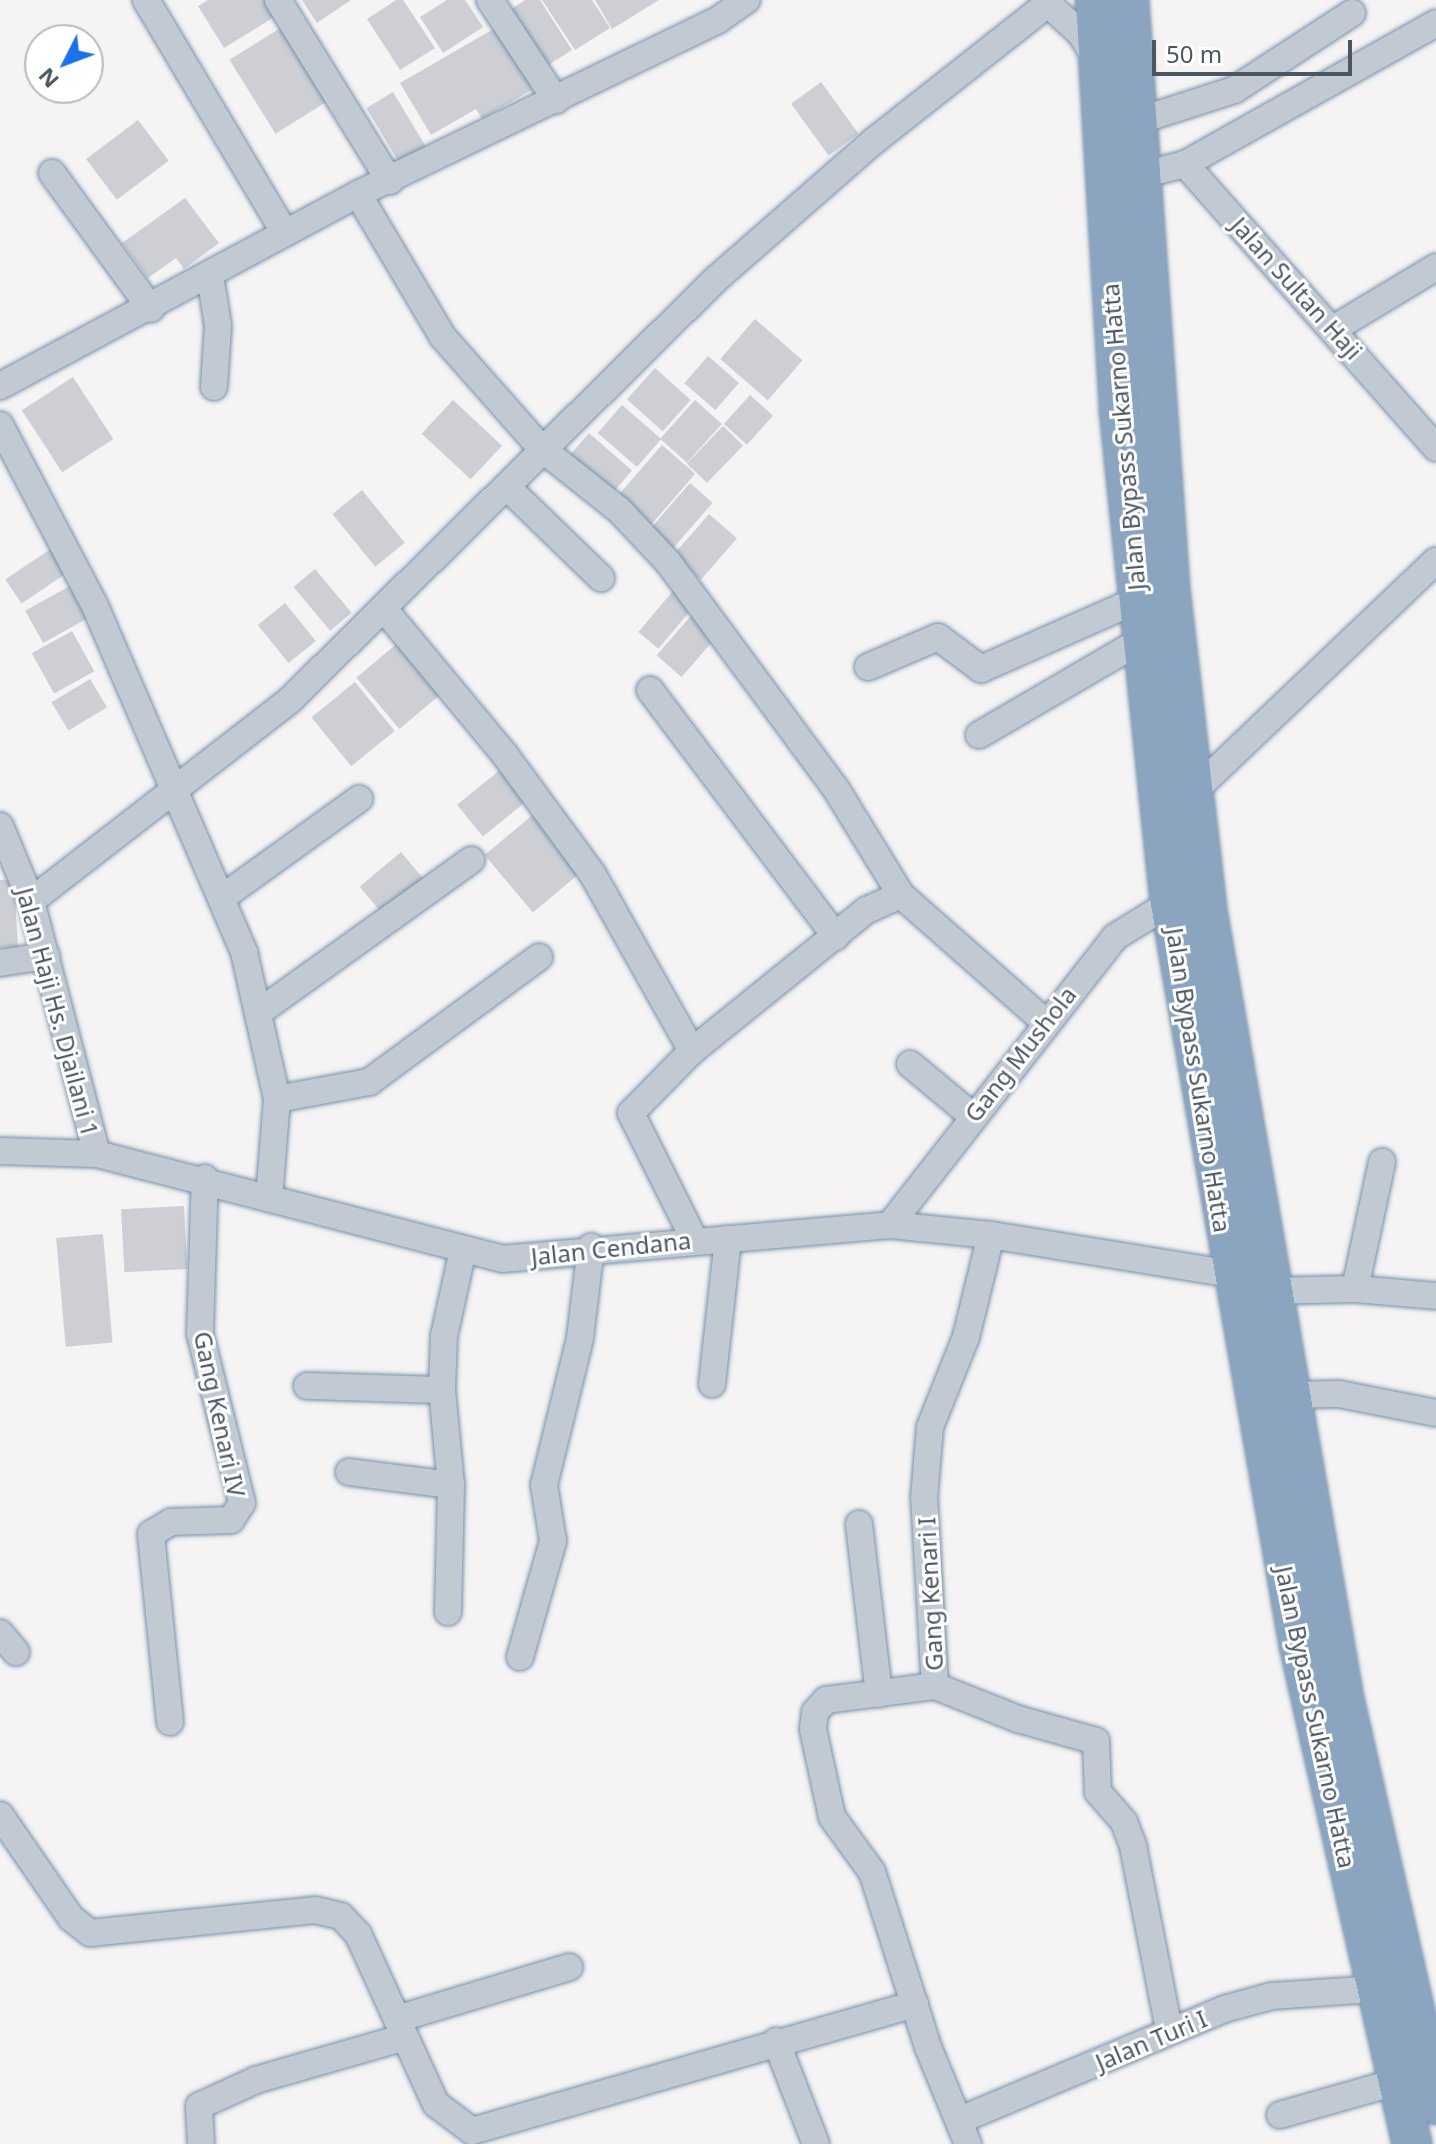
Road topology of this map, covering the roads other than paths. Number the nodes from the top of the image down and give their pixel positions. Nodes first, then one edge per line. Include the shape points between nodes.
1 (146, 0) edge
2 (278, 0) edge
3 (490, 0) edge
4 (747, 0) edge
5 (1095, 0) edge
6 (1129, 0) edge
7 (1046, 2) edge
8 (1352, 13) dead end
9 (1436, 23) edge
10 (1097, 61) junction
11 (556, 100) junction
12 (1138, 121) junction
13 (1185, 164) junction
14 (52, 173) dead end
15 (1142, 175) junction
16 (390, 181) junction
17 (358, 194) junction
18 (285, 233) junction
19 (1436, 267) edge
20 (210, 275) junction
21 (151, 309) junction
22 (1335, 328) junction
23 (0, 386) edge
24 (214, 387) dead end
25 (0, 425) edge
26 (541, 448) junction
27 (1436, 448) edge
28 (507, 487) junction
29 (1436, 561) edge
30 (601, 578) dead end
31 (1153, 593) junction
32 (384, 609) junction
33 (1140, 641) junction
34 (868, 667) dead end
35 (650, 690) dead end
36 (979, 735) dead end
37 (170, 792) junction
38 (1191, 794) junction
39 (359, 799) dead end
40 (0, 826) edge
41 (471, 860) dead end
42 (901, 895) junction
43 (223, 897) junction
44 (31, 901) junction
45 (1170, 903) junction
46 (836, 937) junction
47 (46, 956) junction
48 (539, 957) dead end
49 (0, 963) edge
50 (259, 1012) junction
51 (1044, 1021) junction
52 (692, 1051) junction
53 (910, 1064) dead end
54 (277, 1099) junction
55 (971, 1115) junction
56 (0, 1151) edge
57 (97, 1154) junction
58 (1382, 1162) dead end
59 (205, 1178) junction
60 (269, 1199) junction
61 (890, 1225) junction
62 (991, 1235) junction
63 (694, 1239) junction
64 (728, 1239) junction
65 (591, 1247) junction
66 (462, 1254) junction
67 (1231, 1274) junction
68 (1355, 1289) junction
69 (1271, 1291) junction
70 (1436, 1296) edge
71 (712, 1384) dead end
72 (307, 1386) dead end
73 (442, 1390) junction
74 (1288, 1395) junction
75 (1436, 1413) edge
76 (349, 1472) dead end
77 (451, 1485) junction
78 (859, 1524) dead end
79 (448, 1612) dead end
80 (520, 1657) dead end
81 (935, 1686) junction
82 (879, 1694) junction
83 (170, 1722) dead end
84 (0, 1815) edge
85 (569, 1967) dead end
86 (1406, 1993) edge
87 (915, 2004) junction
88 (401, 2028) junction
89 (1169, 2029) junction
90 (776, 2041) junction
91 (1420, 2073) edge
92 (1436, 2105) edge
93 (1280, 2115) dead end
94 (964, 2132) edge
95 (201, 2144) edge
96 (816, 2144) edge
97 (1412, 2144) edge

1 - 18 street
2 - 16 street
3 - 11 street
4 - 11 street
5 - 10 highway, Jalan Bypass Sukarno Hatta
6 - 12 highway, Jalan Bypass Sukarno Hatta
7 - 10 street
7 - 26 street via 726,269
8 - 12 street via 1234,90
9 - 13 street
10 - 31 highway, Jalan Bypass Sukarno Hatta
11 - 16 street
12 - 15 highway, Jalan Bypass Sukarno Hatta
13 - 15 street
13 - 22 street, Jalan Sultan Haji
14 - 21 street
15 - 31 highway, Jalan Bypass Sukarno Hatta
16 - 17 street
17 - 18 street
17 - 26 street via 443,337
18 - 20 street
19 - 22 street
20 - 21 street
20 - 24 street via 218,326
21 - 23 street
22 - 27 street, Jalan Sultan Haji
25 - 37 street via 95,606
26 - 28 street
26 - 42 street via 619,510 668,562 836,789
28 - 30 street
28 - 32 street via 449,536
29 - 38 street
31 - 33 highway, Jalan Bypass Sukarno Hatta
31 - 34 street via 981,669 938,637
31 - 38 highway, Jalan Bypass Sukarno Hatta
32 - 37 street via 291,699
32 - 52 street via 558,825 631,937
33 - 36 street
33 - 45 highway, Jalan Bypass Sukarno Hatta
35 - 46 street
37 - 43 street
37 - 44 street
38 - 69 highway, Jalan Bypass Sukarno Hatta
39 - 43 street
40 - 44 street, Jalan Haji Hs. Djailani 1
41 - 50 street
42 - 46 street via 867,910
42 - 51 street
43 - 50 street
44 - 47 street, Jalan Haji Hs. Djailani 1
45 - 51 street, Gang Mushola via 1115,937
45 - 67 highway, Jalan Bypass Sukarno Hatta
46 - 52 street
47 - 49 street
47 - 57 street, Jalan Haji Hs. Djailani 1
48 - 54 street via 369,1082
50 - 54 street
51 - 55 street, Gang Mushola
52 - 63 street via 630,1116 670,1184
53 - 55 street
54 - 60 street
55 - 61 street, Gang Mushola
56 - 57 street, Jalan Cendana
57 - 59 street, Jalan Cendana
58 - 68 street
59 - 60 street, Jalan Cendana
59 - 83 street, Gang Kenari IV via 200,1333 242,1503 231,1520 171,1522 151,1534
60 - 66 street, Jalan Cendana
61 - 62 street, Jalan Cendana
61 - 64 street, Jalan Cendana
62 - 67 street, Jalan Cendana
62 - 81 street, Gang Kenari I via 966,1337 930,1427 924,1498
63 - 64 street, Jalan Cendana
63 - 65 street, Jalan Cendana
64 - 71 street
65 - 66 street, Jalan Cendana via 502,1259
65 - 80 street via 580,1338 544,1485 553,1541
66 - 73 street via 444,1336
67 - 86 highway, Jalan Bypass Sukarno Hatta via 1299,1645
68 - 69 street
68 - 70 street
69 - 74 highway, Jalan Bypass Sukarno Hatta
72 - 73 street
73 - 77 street
74 - 75 street via 1339,1394
74 - 86 highway, Jalan Bypass Sukarno Hatta
76 - 77 street
77 - 79 street
78 - 82 street
81 - 82 street, Gang Kenari I
81 - 89 street via 1018,1719 1096,1741 1098,1792 1124,1822 1133,1846
82 - 87 street, Gang Kenari I via 826,1700 815,1712 813,1729 832,1817 872,1872
84 - 88 street via 71,1918 90,1933 315,1910 341,1916 358,1934
85 - 88 street
86 - 89 street, Jalan Turi I via 1272,1996
86 - 91 highway, Jalan Bypass Sukarno Hatta
87 - 90 street
87 - 94 street, Gang Kenari I
88 - 90 street via 436,2104 463,2128 481,2131
88 - 95 street via 199,2106
89 - 94 street, Jalan Turi I
90 - 96 street
91 - 92 highway, Jalan Bypass Sukarno Hatta
91 - 93 street
91 - 97 highway, Jalan Bypass Sukarno Hatta

